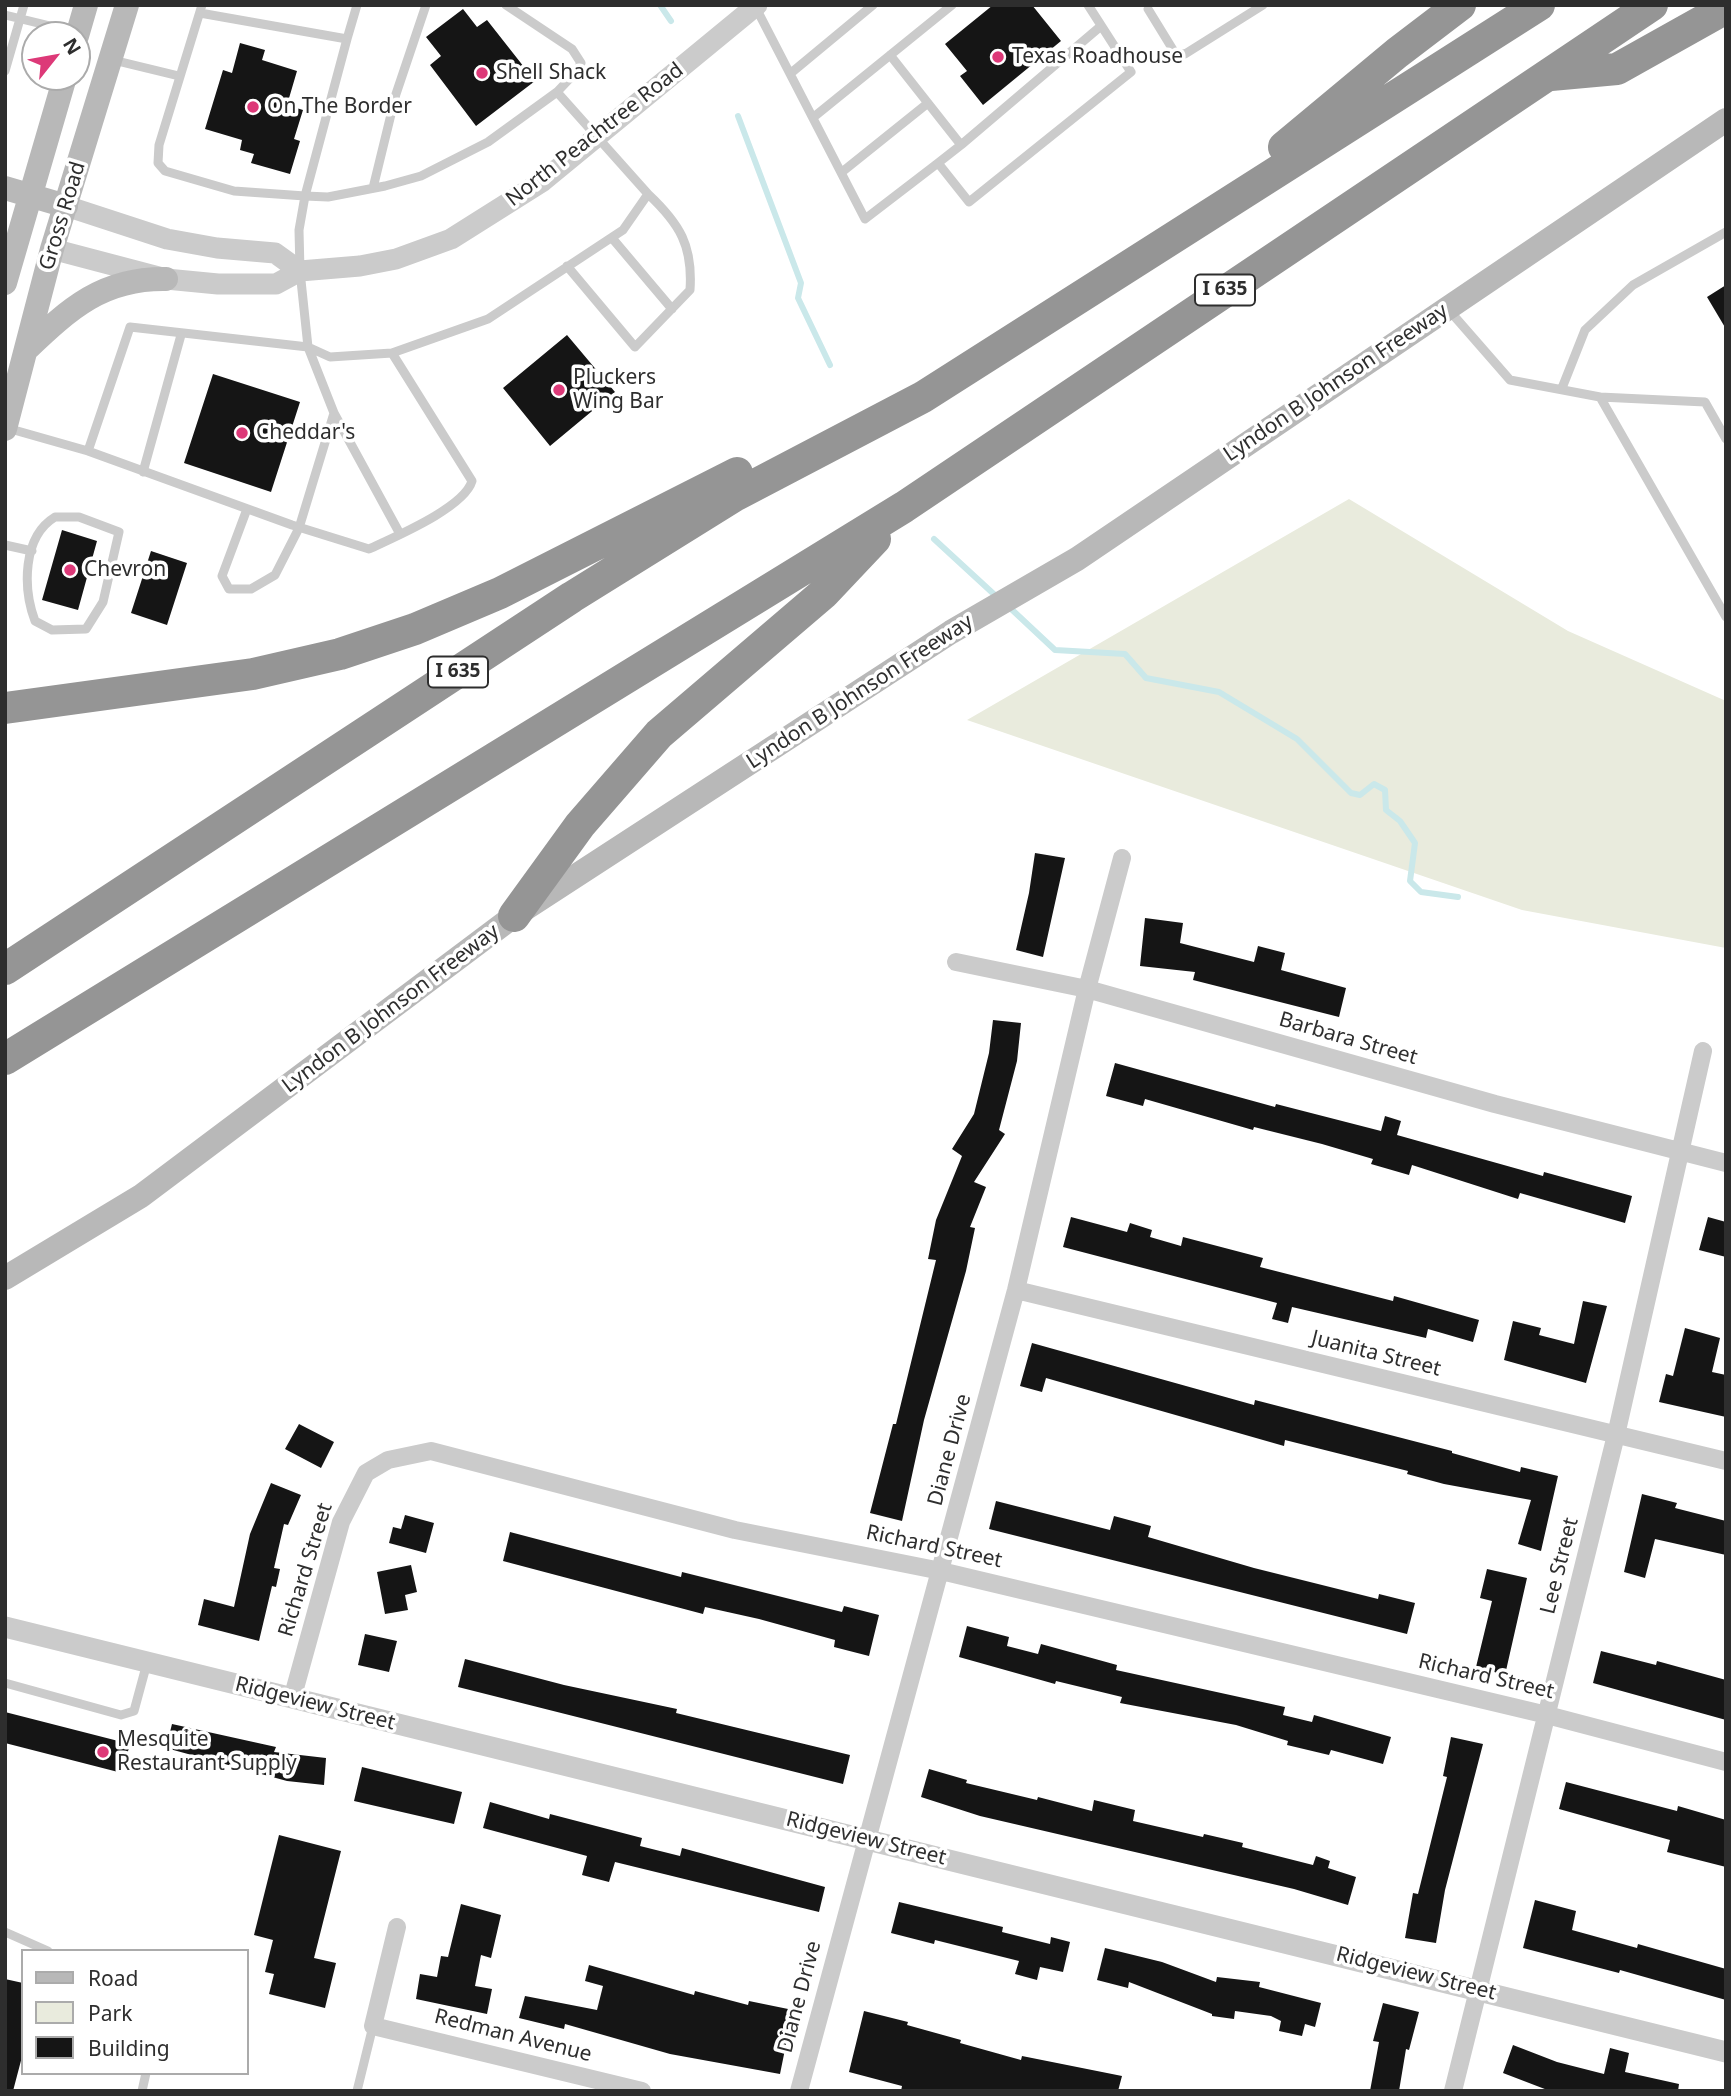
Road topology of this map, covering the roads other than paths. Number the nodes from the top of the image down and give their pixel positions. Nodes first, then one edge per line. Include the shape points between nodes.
1 (24, 5) edge
2 (127, 5) edge
3 (357, 5) edge
4 (426, 5) edge
5 (506, 5) edge
6 (873, 5) edge
7 (952, 5) edge
8 (1088, 5) edge
9 (1263, 5) edge
10 (1460, 5) edge
11 (1539, 5) edge
12 (1652, 5) edge
13 (756, 6) edge
14 (1149, 6) edge
15 (1726, 8) edge
16 (201, 9) edge
17 (5, 15) edge
18 (22, 19) junction
19 (29, 21) edge
20 (1101, 26) junction
21 (347, 39) junction
22 (890, 55) junction
23 (111, 59) junction
24 (5, 71) edge
25 (791, 73) junction
26 (1548, 75) junction
27 (179, 76) junction
28 (61, 91) edge
29 (557, 92) junction
30 (928, 103) junction
31 (815, 116) junction
32 (1726, 120) edge
33 (597, 137) junction
34 (961, 145) junction
35 (938, 163) junction
36 (842, 172) junction
37 (5, 188) edge
38 (373, 188) junction
39 (648, 194) junction
40 (31, 195) junction
41 (305, 196) junction
42 (66, 206) junction
43 (1188, 226) junction
44 (1726, 232) edge
45 (12, 236) edge
46 (612, 238) junction
47 (52, 249) junction
48 (567, 266) junction
49 (300, 271) junction
50 (166, 279) junction
51 (5, 283) edge
52 (1447, 308) junction
53 (672, 309) junction
54 (181, 335) junction
55 (308, 347) junction
56 (26, 350) junction
57 (392, 353) junction
58 (1562, 388) junction
59 (923, 397) junction
60 (1600, 397) junction
61 (334, 413) junction
62 (5, 428) edge
63 (1726, 439) edge
64 (88, 452) junction
65 (143, 472) junction
66 (904, 507) junction
67 (247, 509) junction
68 (299, 528) junction
69 (400, 534) junction
70 (5, 545) edge
71 (32, 551) junction
72 (1726, 617) edge
73 (8, 706) edge
74 (1122, 858) dead end
75 (514, 916) junction
76 (956, 962) dead end
77 (5, 969) edge
78 (1087, 989) junction
79 (1703, 1051) dead end
80 (5, 1059) edge
81 (1679, 1150) junction
82 (1726, 1163) edge
83 (5, 1278) edge
84 (1016, 1290) junction
85 (1616, 1435) junction
86 (1726, 1461) edge
87 (941, 1571) junction
88 (5, 1627) edge
89 (147, 1663) junction
90 (5, 1683) edge
91 (292, 1699) junction
92 (1546, 1715) junction
93 (1726, 1762) edge
94 (865, 1839) junction
95 (397, 1927) dead end
96 (5, 1932) edge
97 (43, 1949) edge
98 (1479, 1989) junction
99 (373, 2026) junction
100 (1726, 2052) edge
101 (357, 2091) edge
102 (642, 2091) edge
103 (799, 2091) edge
104 (1453, 2091) edge

1 - 18 lane
2 - 23 main road, Gross Road
3 - 21 lane
4 - 38 lane via 396,94
5 - 29 lane via 572,49 581,63
6 - 25 lane
7 - 22 lane
8 - 20 lane
9 - 14 lane via 1185,54 1175,53
10 - 43 highway
11 - 43 highway, I 635
12 - 26 highway, I 635
13 - 25 lane
13 - 33 street, North Peachtree Road
15 - 26 highway via 1617,69
16 - 21 lane
16 - 27 lane
17 - 18 lane
18 - 19 lane
18 - 24 lane
20 - 34 lane
20 - 35 lane via 1131,72 969,202
21 - 41 lane
22 - 30 lane
22 - 31 lane
23 - 27 lane
23 - 42 main road, Gross Road
25 - 31 lane
26 - 66 highway, I 635
27 - 41 lane via 159,145 158,163 164,171 234,191
28 - 40 main road, Gross Road
29 - 33 lane
29 - 38 lane via 488,142 421,176
30 - 34 lane
30 - 36 lane
31 - 36 lane
32 - 52 main road, Lyndon B Johnson Freeway
33 - 39 lane
33 - 49 street, North Peachtree Road via 543,181 451,239 396,259
34 - 35 lane
35 - 36 lane via 865,219
37 - 40 main road
38 - 41 lane via 328,197
39 - 46 lane
39 - 53 lane via 674,218 692,261 690,290
40 - 42 main road
40 - 45 main road, Gross Road
41 - 49 lane
42 - 47 main road, Gross Road
42 - 49 street via 167,239 275,253
43 - 59 highway, I 635
44 - 58 lane via 1633,285 1586,330
45 - 47 main road, North Peachtree Road
45 - 51 main road, Gross Road
46 - 48 lane
46 - 53 lane
47 - 50 street, North Peachtree Road
47 - 56 main road, Gross Road
48 - 53 lane via 635,347
48 - 57 lane via 488,319
49 - 50 street, North Peachtree Road via 276,284
49 - 55 lane
50 - 56 main road via 138,278 112,286 70,308
52 - 58 lane via 1510,380
52 - 75 main road, Lyndon B Johnson Freeway via 1077,559 951,632
54 - 55 lane
54 - 64 lane via 130,327
54 - 65 lane
55 - 57 lane via 330,357
55 - 61 lane
56 - 62 main road, Gross Road
57 - 69 lane via 472,481 469,491
58 - 60 lane
59 - 73 highway via 732,475 500,593 415,629 340,654 253,674
59 - 77 highway, I 635 via 736,495 583,590
60 - 63 lane via 1705,402
60 - 72 lane
61 - 68 lane
61 - 69 lane
62 - 64 lane
64 - 65 lane
65 - 67 lane
66 - 75 highway via 824,593 659,734 580,825
66 - 80 highway, I 635
67 - 68 lane
67 - 68 lane via 222,576 229,589 251,589 275,575
68 - 69 lane via 369,549
70 - 71 lane
71 - 71 lane via 45,523 55,517 79,517 119,532 103,602 86,629 52,630 35,621 27,599
74 - 78 street, Diane Drive
75 - 83 main road, Lyndon B Johnson Freeway via 141,1196
76 - 78 street, Barbara Street
78 - 81 street, Barbara Street via 1495,1104
78 - 84 street, Diane Drive
79 - 81 street, Lee Street
81 - 82 street, Barbara Street
81 - 85 street, Lee Street via 1681,1159
84 - 85 street, Juanita Street
84 - 87 street, Diane Drive
85 - 86 street, Juanita Street
85 - 92 street, Lee Street
87 - 91 street, Richard Street via 735,1530 431,1451 388,1460 366,1473 341,1522
87 - 92 street, Richard Street
87 - 94 street, Diane Drive
88 - 89 street, Ridgeview Street
89 - 90 lane via 134,1711 121,1715
89 - 91 street, Ridgeview Street
91 - 94 street, Ridgeview Street
92 - 93 street, Richard Street
92 - 98 street, Lee Street
94 - 98 street, Ridgeview Street
94 - 103 street, Diane Drive
95 - 99 street
96 - 97 lane
98 - 100 street, Ridgeview Street
98 - 104 street, Lee Street
99 - 101 lane
99 - 102 street, Redman Avenue

